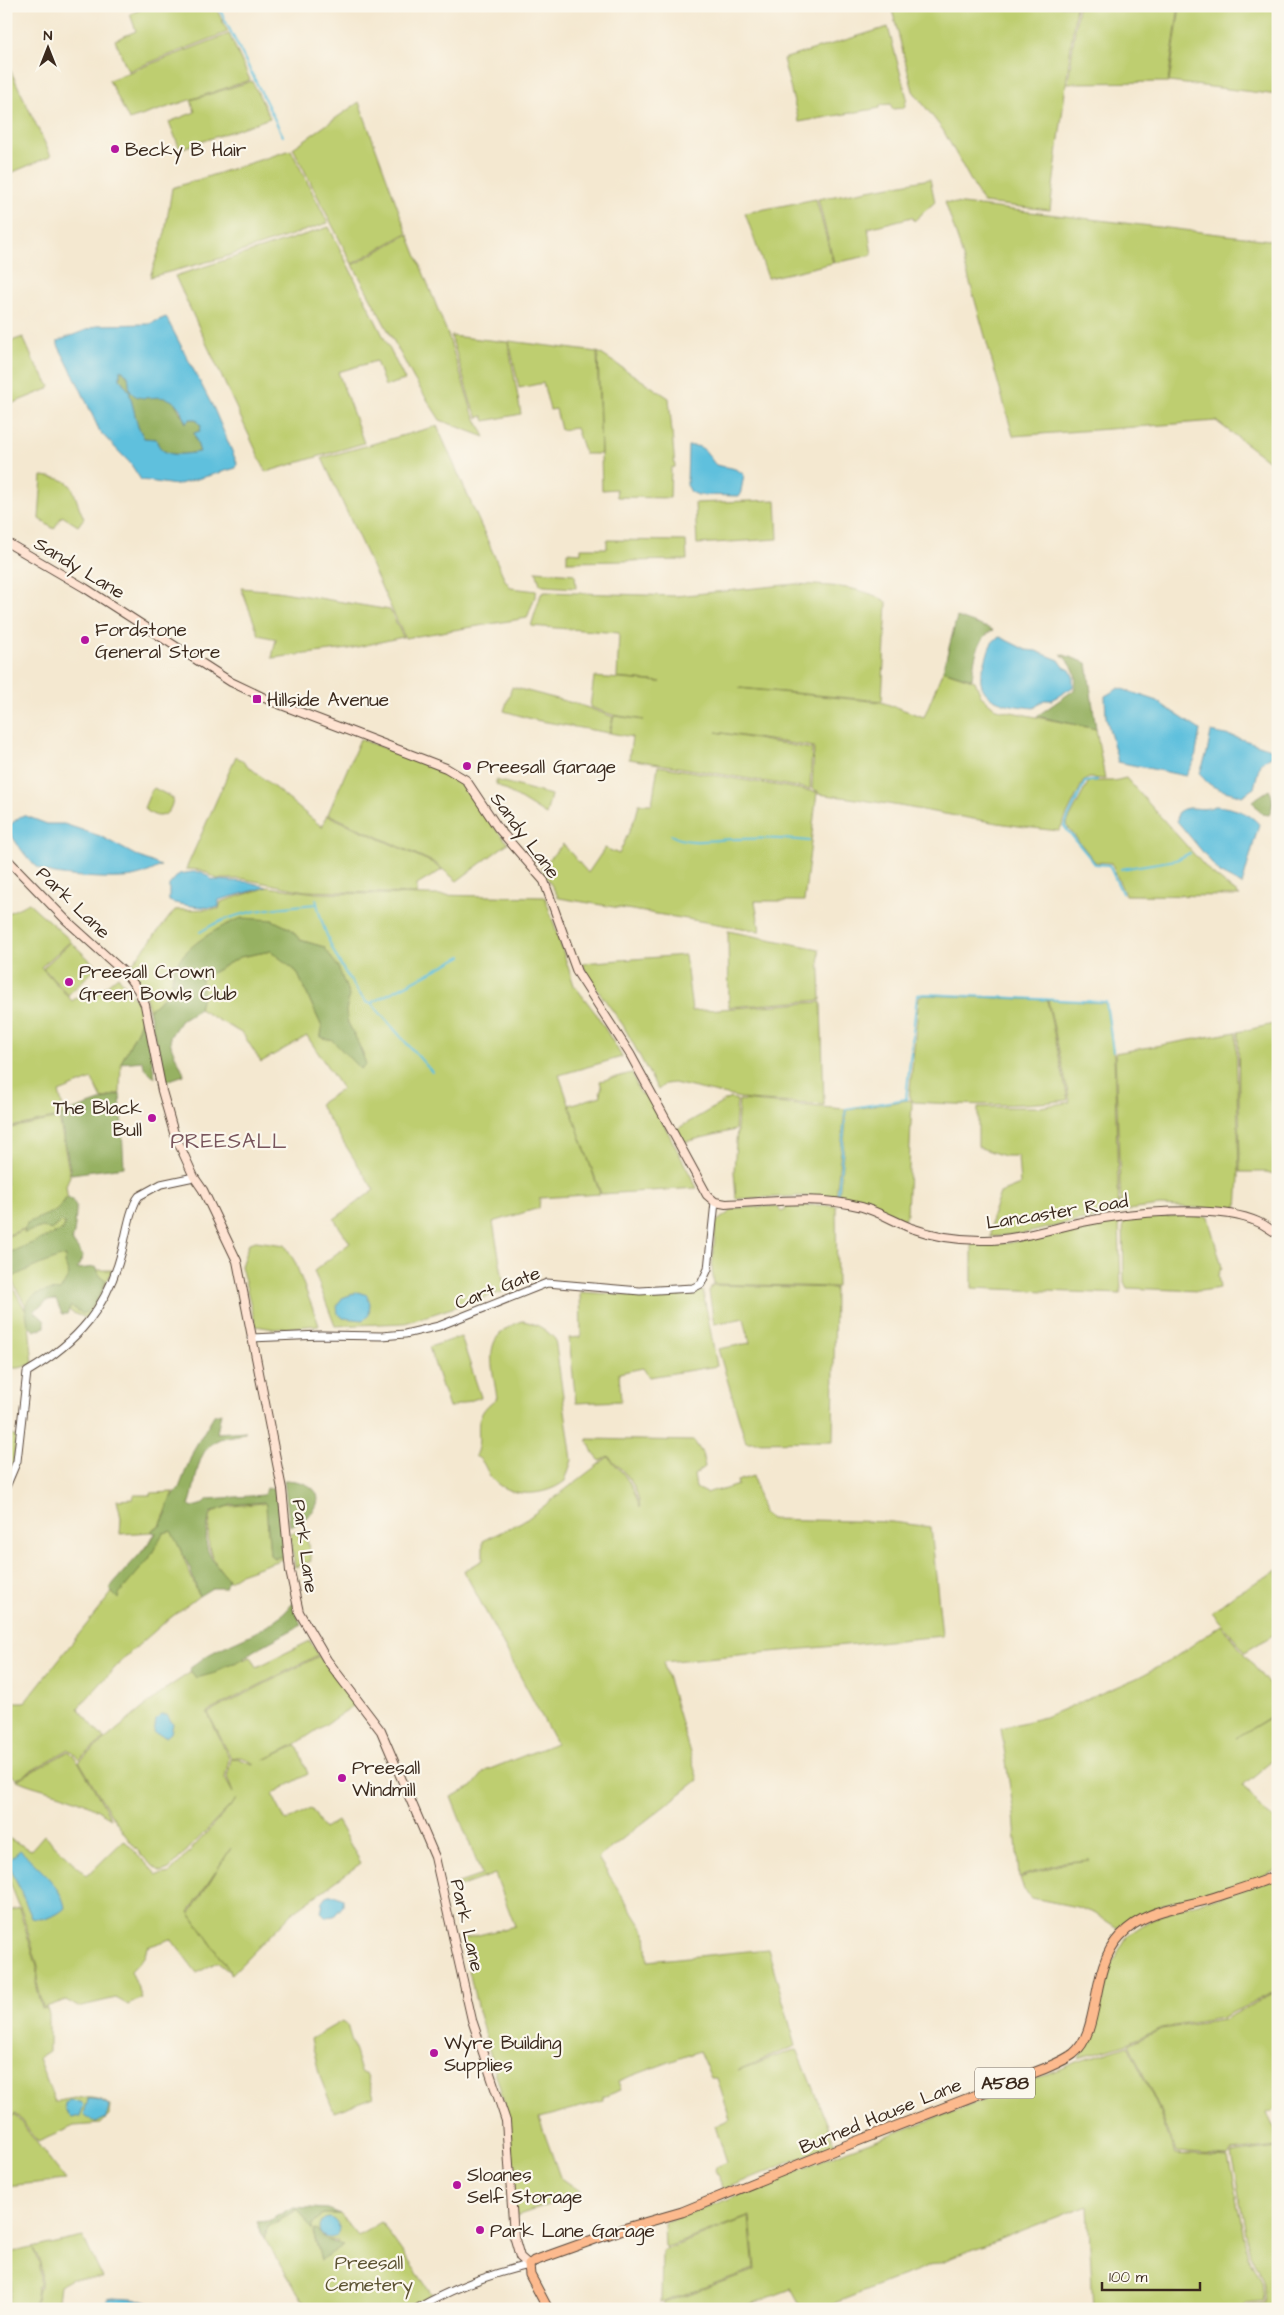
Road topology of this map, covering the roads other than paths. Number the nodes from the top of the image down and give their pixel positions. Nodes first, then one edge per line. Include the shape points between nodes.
1 (6, 542) edge
2 (6, 858) edge
3 (194, 1177) junction
4 (715, 1202) junction
5 (1278, 1234) edge
6 (251, 1338) junction
7 (6, 1487) edge
8 (1278, 1874) edge
9 (529, 2266) junction
10 (416, 2309) edge
11 (548, 2309) edge

1 - 4 main road, Sandy Lane via 85,588 231,682 271,701 446,768 466,780 498,828 544,881 577,972 630,1054 707,1195
2 - 3 main road, Park Lane via 138,990 145,1005 170,1119
3 - 6 main road, Park Lane via 237,1261
3 - 7 street via 161,1184 139,1196 118,1265 93,1317 68,1344 27,1372 17,1461
4 - 5 main road, Lancaster Road via 836,1202 861,1206 930,1234 982,1240 1014,1238 1084,1222 1160,1212 1222,1214 1258,1222
4 - 6 street, Cart Gate via 708,1269 701,1284 693,1288 640,1291 547,1283 439,1326 405,1334
6 - 9 main road, Park Lane via 282,1489 290,1571 300,1612 327,1660 381,1731 435,1858 472,2020 506,2121 514,2236 520,2257
8 - 9 main road, Burned House Lane / A588 via 1204,1900 1162,1909 1135,1923 1106,1955 1089,2031 1083,2042 1074,2053 1058,2063 682,2212 575,2246
9 - 10 street via 495,2274
9 - 11 main road via 530,2275

